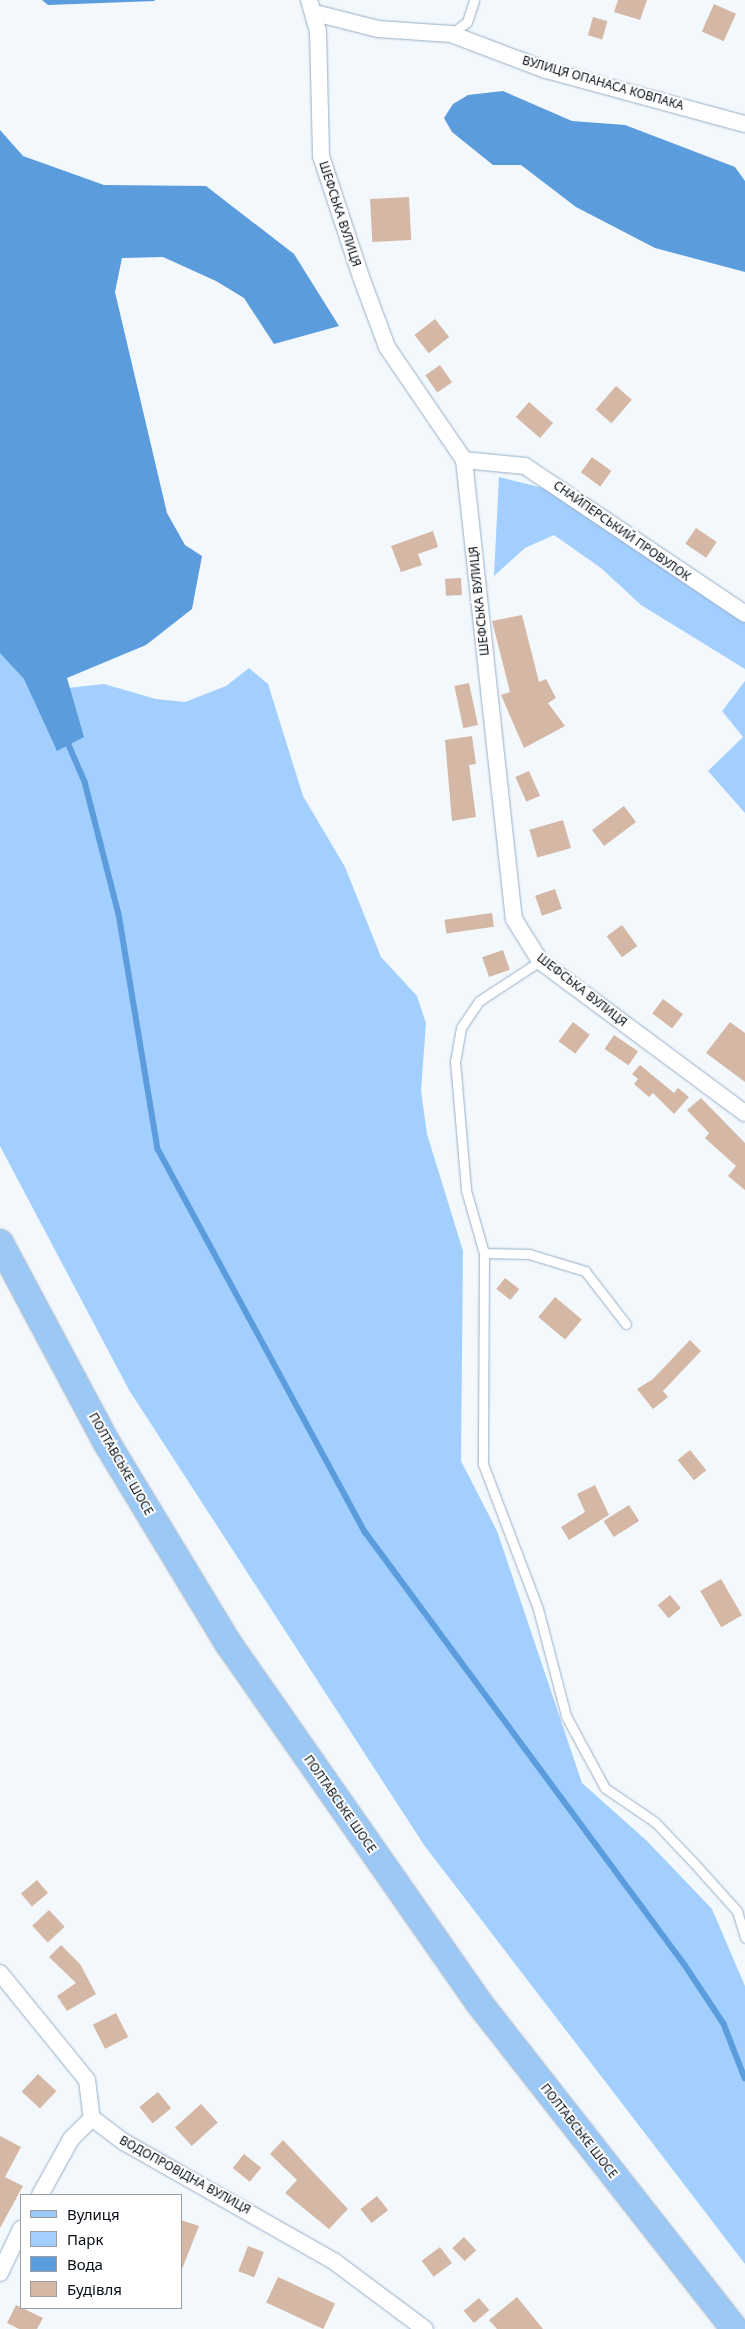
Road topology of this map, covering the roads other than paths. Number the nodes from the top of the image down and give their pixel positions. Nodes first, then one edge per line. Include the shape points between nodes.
1 (474, 0) edge
2 (312, 6) edge
3 (451, 34) junction
4 (745, 124) edge
5 (464, 460) junction
6 (745, 614) edge
7 (540, 961) junction
8 (745, 1113) edge
9 (0, 1243) edge
10 (484, 1253) junction
11 (626, 1324) dead end
12 (745, 1938) edge
13 (0, 1973) edge
14 (92, 2118) junction
15 (41, 2194) edge
16 (20, 2231) edge
17 (0, 2272) edge
18 (425, 2329) edge
19 (735, 2329) edge

1 - 3 lane via 467,22
2 - 3 street, ВУЛИЦЯ ОПАНАСА КОВПАКА via 378,29
2 - 5 street, ШЕФСЬКА ВУЛИЦЯ via 321,156 358,268 387,347
3 - 4 street, ВУЛИЦЯ ОПАНАСА КОВПАКА via 546,70
5 - 6 street, СНАЙПЕРСЬКИЙ ПРОВУЛОК via 525,466
5 - 7 street, ШЕФСЬКА ВУЛИЦЯ via 514,919
7 - 8 street, ШЕФСЬКА ВУЛИЦЯ
7 - 10 lane via 479,1001 461,1028 455,1061 466,1190
9 - 19 main road, ПОЛТАВСЬКЕ ШОСЕ via 108,1445 228,1643 479,2003
10 - 11 lane via 529,1254 585,1271
10 - 12 lane via 483,1464 538,1609 566,1716 606,1788 655,1822 694,1863 737,1911
13 - 14 street via 87,2080
14 - 15 street via 71,2139
14 - 18 street, ВОДОПРОВІДНА ВУЛИЦЯ via 124,2142 335,2262
16 - 17 street

